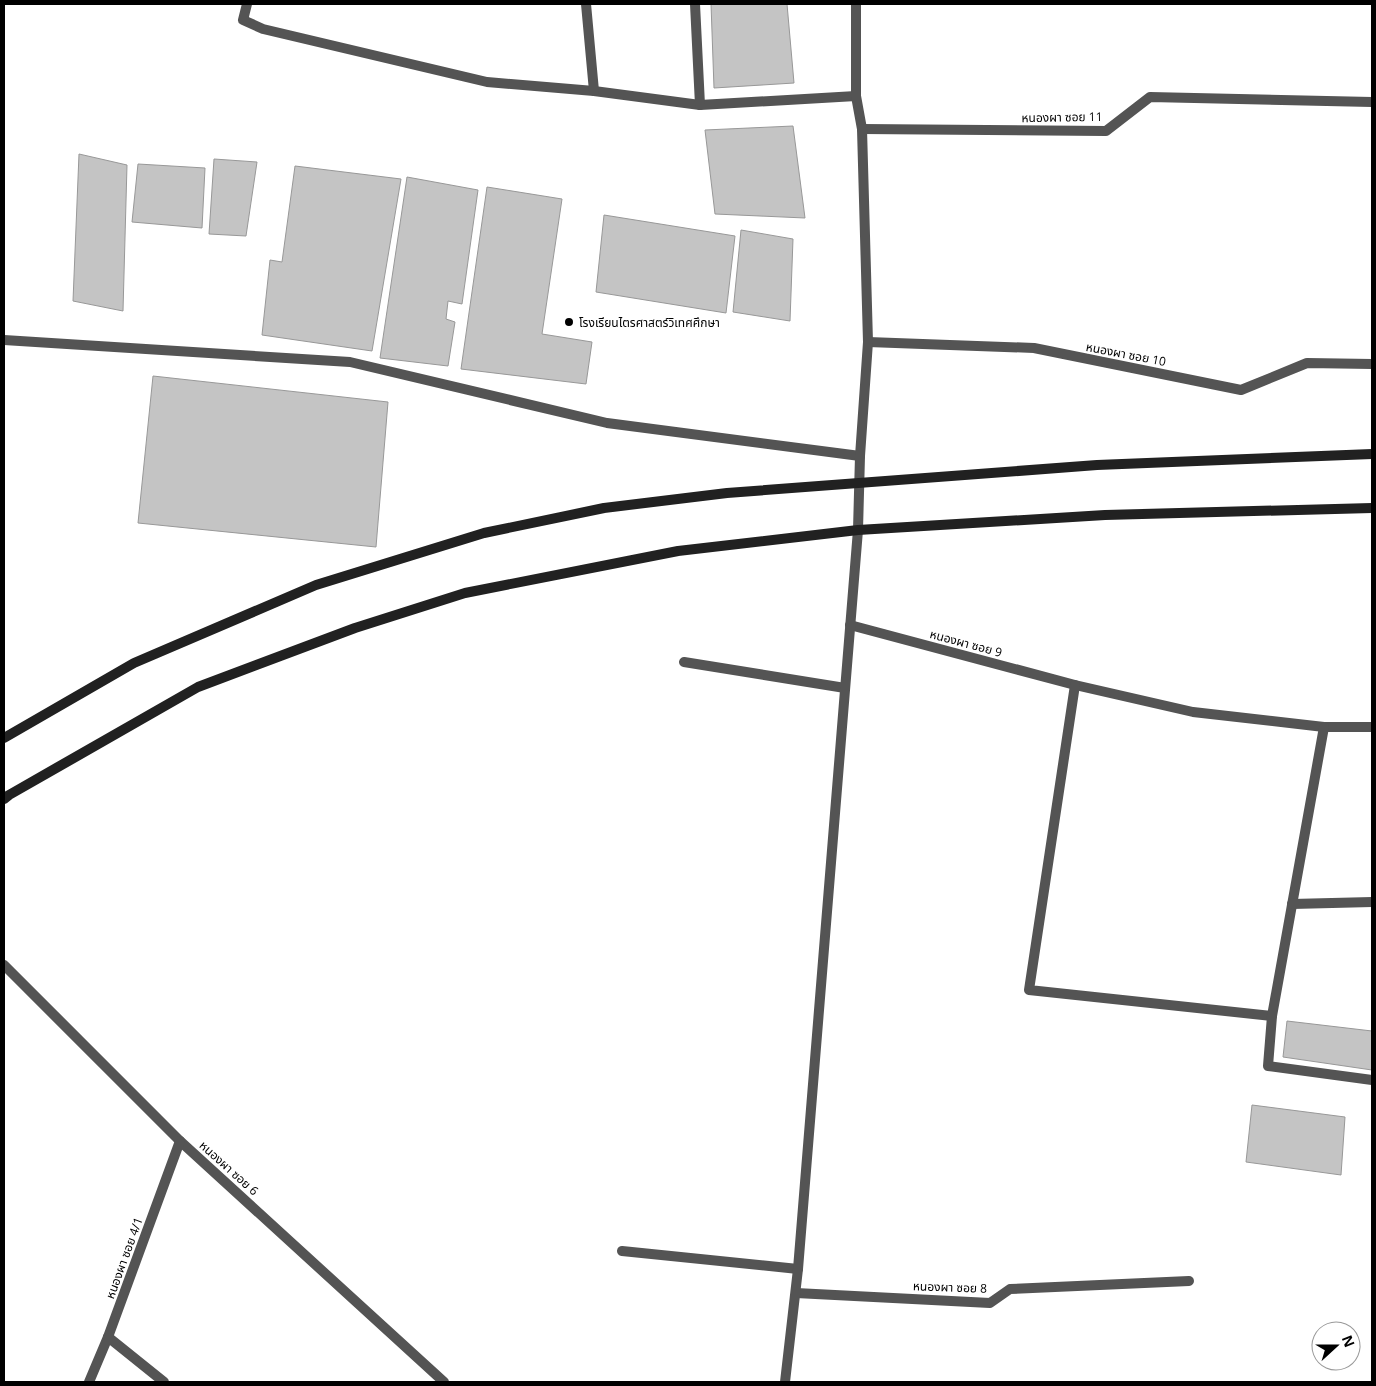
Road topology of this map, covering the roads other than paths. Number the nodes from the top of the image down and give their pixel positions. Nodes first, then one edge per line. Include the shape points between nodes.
1 (246, 4) edge
2 (586, 4) edge
3 (695, 4) edge
4 (856, 4) edge
5 (594, 91) junction
6 (856, 96) junction
7 (1372, 102) edge
8 (700, 105) junction
9 (862, 129) junction
10 (4, 340) edge
11 (868, 342) junction
12 (1372, 364) edge
13 (1372, 454) edge
14 (860, 456) junction
15 (859, 483) junction
16 (1372, 508) edge
17 (858, 530) junction
18 (850, 624) junction
19 (684, 662) dead end
20 (1075, 685) junction
21 (845, 688) junction
22 (1324, 727) junction
23 (1372, 727) edge
24 (4, 738) edge
25 (4, 799) edge
26 (1372, 902) edge
27 (1292, 904) junction
28 (4, 965) edge
29 (1272, 1016) junction
30 (1372, 1080) edge
31 (180, 1140) junction
32 (622, 1251) dead end
33 (798, 1269) junction
34 (1189, 1281) dead end
35 (796, 1293) junction
36 (108, 1337) junction
37 (89, 1382) edge
38 (164, 1382) edge
39 (444, 1382) edge
40 (785, 1382) edge

1 - 5 street via 242,20 263,28 487,82
2 - 5 street
3 - 8 street
4 - 6 street
5 - 8 street
6 - 8 street
6 - 9 street
7 - 9 street, หนองผา ซอย 11 via 1150,97 1106,131
9 - 11 street
10 - 14 street via 350,362 607,423
11 - 12 street, หนองผา ซอย 10 via 1034,348 1241,390 1307,362
11 - 14 street
13 - 15 main road via 1097,465
14 - 15 street
15 - 17 street
15 - 24 main road via 727,493 604,508 484,533 307,589 134,664
16 - 17 main road via 1106,515
17 - 18 street
17 - 25 main road via 678,551 465,593 355,628 198,687
18 - 20 street, หนองผา ซอย 9
18 - 21 street
19 - 21 street
20 - 22 street, หนองผา ซอย 9 via 1194,712
20 - 29 street via 1029,990
21 - 33 street
22 - 23 street, หนองผา ซอย 9
22 - 27 street
26 - 27 street
27 - 29 street
28 - 31 street, หนองผา ซอย 6
29 - 30 street via 1268,1066
31 - 36 street, หนองผา ซอย 4/1
31 - 39 street, หนองผา ซอย 6
32 - 33 street
33 - 35 street
34 - 35 street, หนองผา ซอย 8 via 1010,1289 990,1303
35 - 40 street
36 - 37 street, หนองผา ซอย 4/1
36 - 38 street

